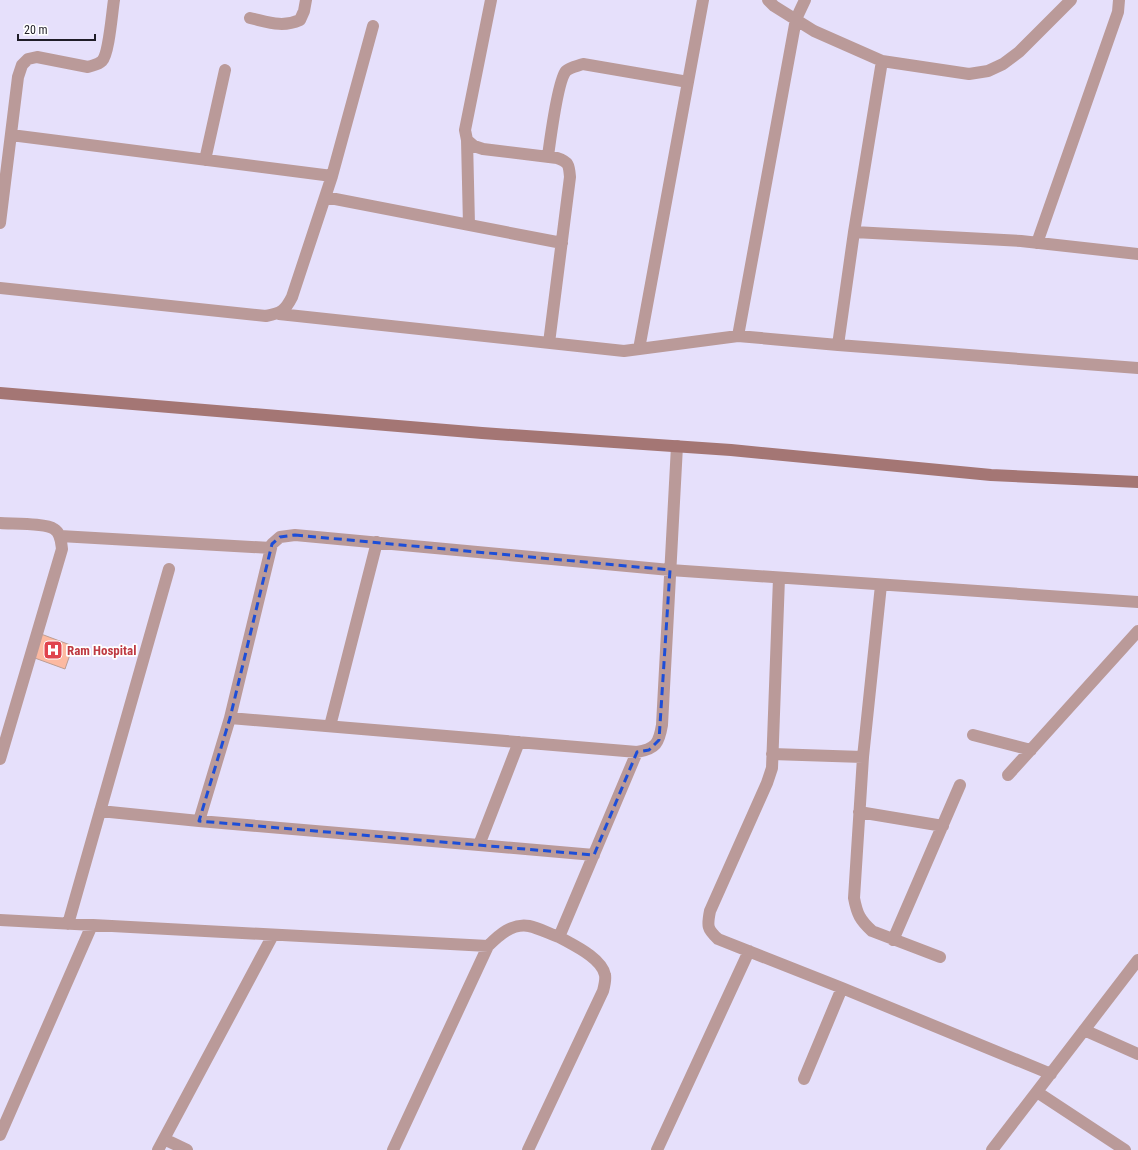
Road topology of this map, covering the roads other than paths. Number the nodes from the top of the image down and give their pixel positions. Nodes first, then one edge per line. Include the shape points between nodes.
1 (114, 0) edge
2 (306, 0) edge
3 (491, 0) edge
4 (701, 0) edge
5 (768, 0) edge
6 (805, 0) edge
7 (1071, 0) edge
8 (1119, 0) edge
9 (250, 18) dead end
10 (796, 19) junction
11 (373, 26) dead end
12 (882, 61) junction
13 (225, 70) dead end
14 (688, 82) junction
15 (11, 135) junction
16 (467, 140) junction
17 (548, 156) junction
18 (205, 160) junction
19 (332, 176) junction
20 (325, 197) junction
21 (0, 223) edge
22 (469, 225) junction
23 (854, 232) junction
24 (562, 243) junction
25 (1037, 243) junction
26 (1138, 254) edge
27 (0, 288) edge
28 (279, 314) junction
29 (738, 336) junction
30 (549, 343) junction
31 (838, 345) junction
32 (638, 349) junction
33 (1138, 368) edge
34 (0, 392) edge
35 (677, 446) junction
36 (1138, 482) edge
37 (0, 523) edge
38 (60, 536) junction
39 (377, 542) junction
40 (271, 548) junction
41 (169, 568) dead end
42 (670, 570) junction
43 (779, 578) junction
44 (881, 585) junction
45 (1138, 602) edge
46 (1138, 631) edge
47 (230, 718) junction
48 (330, 726) junction
49 (973, 735) dead end
50 (519, 742) junction
51 (1031, 750) junction
52 (637, 752) junction
53 (772, 754) junction
54 (863, 757) junction
55 (0, 759) edge
56 (1008, 775) dead end
57 (960, 785) dead end
58 (100, 811) junction
59 (859, 812) junction
60 (199, 821) junction
61 (943, 826) junction
62 (479, 844) junction
63 (594, 855) junction
64 (0, 920) edge
65 (68, 924) junction
66 (92, 925) junction
67 (273, 935) junction
68 (559, 938) junction
69 (894, 940) junction
70 (488, 946) junction
71 (749, 951) junction
72 (940, 958) dead end
73 (1138, 960) edge
74 (842, 988) junction
75 (1084, 1030) junction
76 (1138, 1054) edge
77 (1051, 1074) junction
78 (804, 1079) dead end
79 (1037, 1092) junction
80 (0, 1135) edge
81 (161, 1145) edge
82 (187, 1150) edge
83 (393, 1150) edge
84 (528, 1150) edge
85 (657, 1150) edge
86 (992, 1150) edge
87 (1125, 1150) edge

1 - 15 street via 107,50 103,60 96,65 88,66 37,57 28,59 22,65 18,77
2 - 9 street via 300,20 291,24
3 - 16 street via 465,130
4 - 14 street
5 - 10 street
6 - 10 street
7 - 12 street via 1019,52 988,71 969,74
8 - 25 street via 1118,12
10 - 12 street via 814,31
10 - 29 street
11 - 19 street
12 - 23 street
13 - 18 street
14 - 17 street via 583,64 574,66 566,71 561,83
14 - 32 street
15 - 18 street
15 - 21 street
16 - 17 street via 483,149
16 - 22 street
17 - 24 street via 565,161 569,167
18 - 19 street
19 - 20 street
20 - 22 street
20 - 28 street via 292,297 287,307
22 - 24 street
23 - 25 street
23 - 31 street
24 - 30 street
25 - 26 street
27 - 28 street via 266,316
28 - 30 street
29 - 31 street
29 - 32 street
30 - 32 street via 624,351
31 - 33 street
34 - 35 street via 482,433
35 - 36 street via 991,475
35 - 42 street
37 - 38 street via 44,525 54,529
38 - 40 street
38 - 55 street via 62,549
39 - 40 street via 295,535 280,537
39 - 42 street
39 - 48 street
40 - 47 street
41 - 58 street
42 - 43 street
42 - 52 street via 662,725 659,740 649,750
43 - 44 street
43 - 53 street
44 - 45 street
44 - 54 street
46 - 51 street
47 - 48 street
47 - 60 street
48 - 50 street
49 - 51 street
50 - 52 street
50 - 62 street
51 - 56 street
52 - 63 street
53 - 54 street
53 - 71 street via 772,768 767,783 710,911 708,921 710,932 718,939
54 - 59 street
57 - 61 street
58 - 60 street
58 - 65 street
59 - 61 street
59 - 69 street via 854,898 857,913 872,931
60 - 62 street
61 - 69 street
62 - 63 street
63 - 68 street
64 - 65 street
65 - 66 street
66 - 67 street
66 - 80 street
67 - 70 street
67 - 81 street
68 - 70 street via 528,926 512,928 499,935
68 - 84 street via 590,955 601,965 606,976 603,991
69 - 72 street
70 - 83 street
71 - 74 street
71 - 85 street
73 - 75 street
74 - 77 street
74 - 78 street
75 - 76 street
75 - 77 street
77 - 79 street
79 - 86 street
79 - 87 street
81 - 82 street

